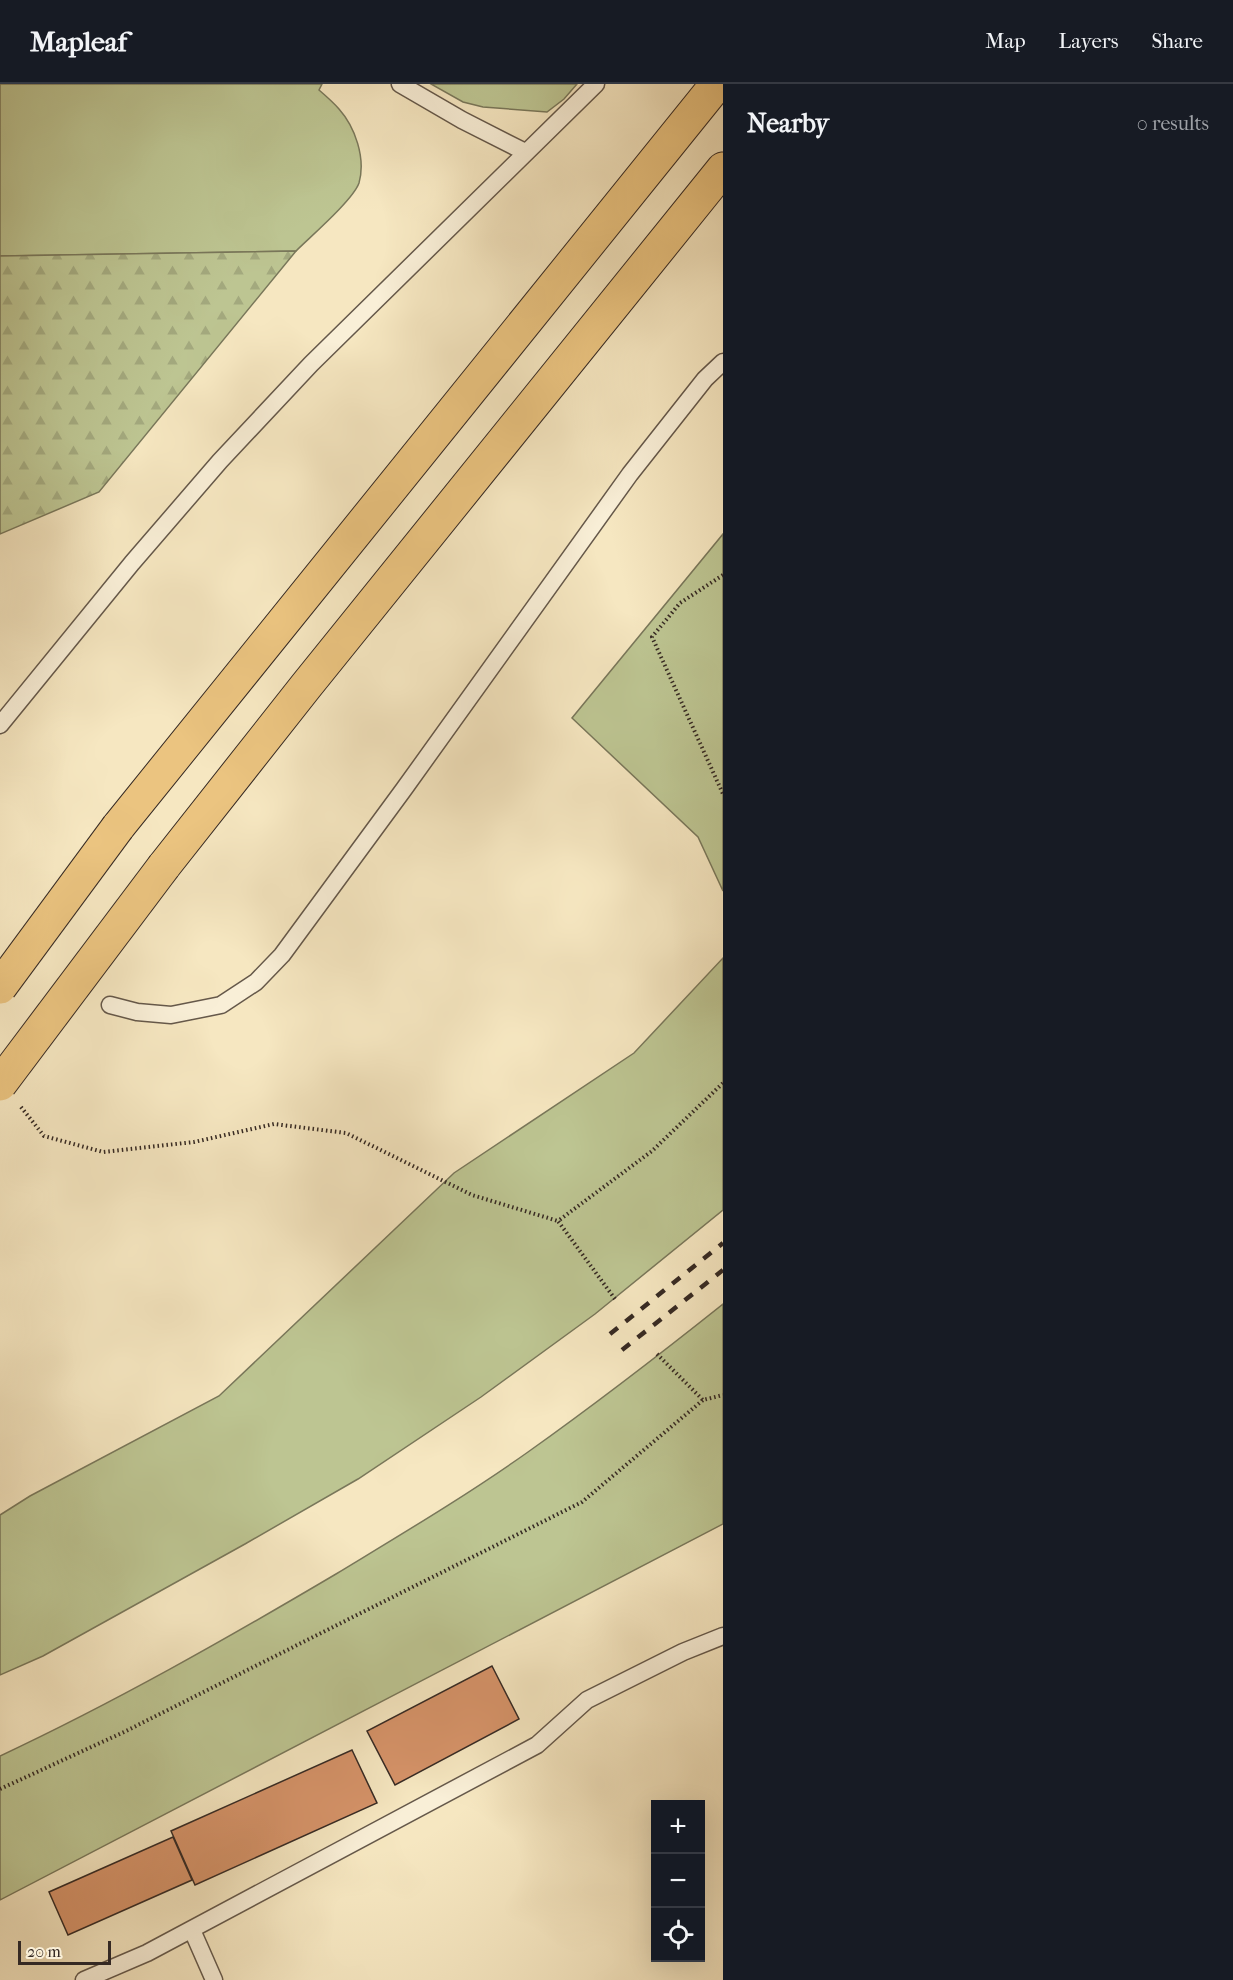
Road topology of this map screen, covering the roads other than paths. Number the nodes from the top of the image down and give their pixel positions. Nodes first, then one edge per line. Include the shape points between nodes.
1 (400, 84) edge
2 (596, 84) edge
3 (717, 84) edge
4 (525, 152) junction
5 (723, 169) edge
6 (723, 362) edge
7 (0, 725) edge
8 (0, 987) edge
9 (110, 1005) dead end
10 (8, 1092) edge
11 (723, 1636) edge
12 (192, 1930) junction
13 (84, 1980) edge
14 (214, 1980) edge

1 - 4 lane
2 - 4 lane
3 - 8 highway, bridge via 118,827
4 - 7 lane via 311,364 220,461
5 - 10 highway, bridge via 164,866
6 - 9 lane via 630,474 282,955 256,982 221,1005 171,1015
11 - 12 lane via 588,1700 537,1745
12 - 13 lane
12 - 14 lane

